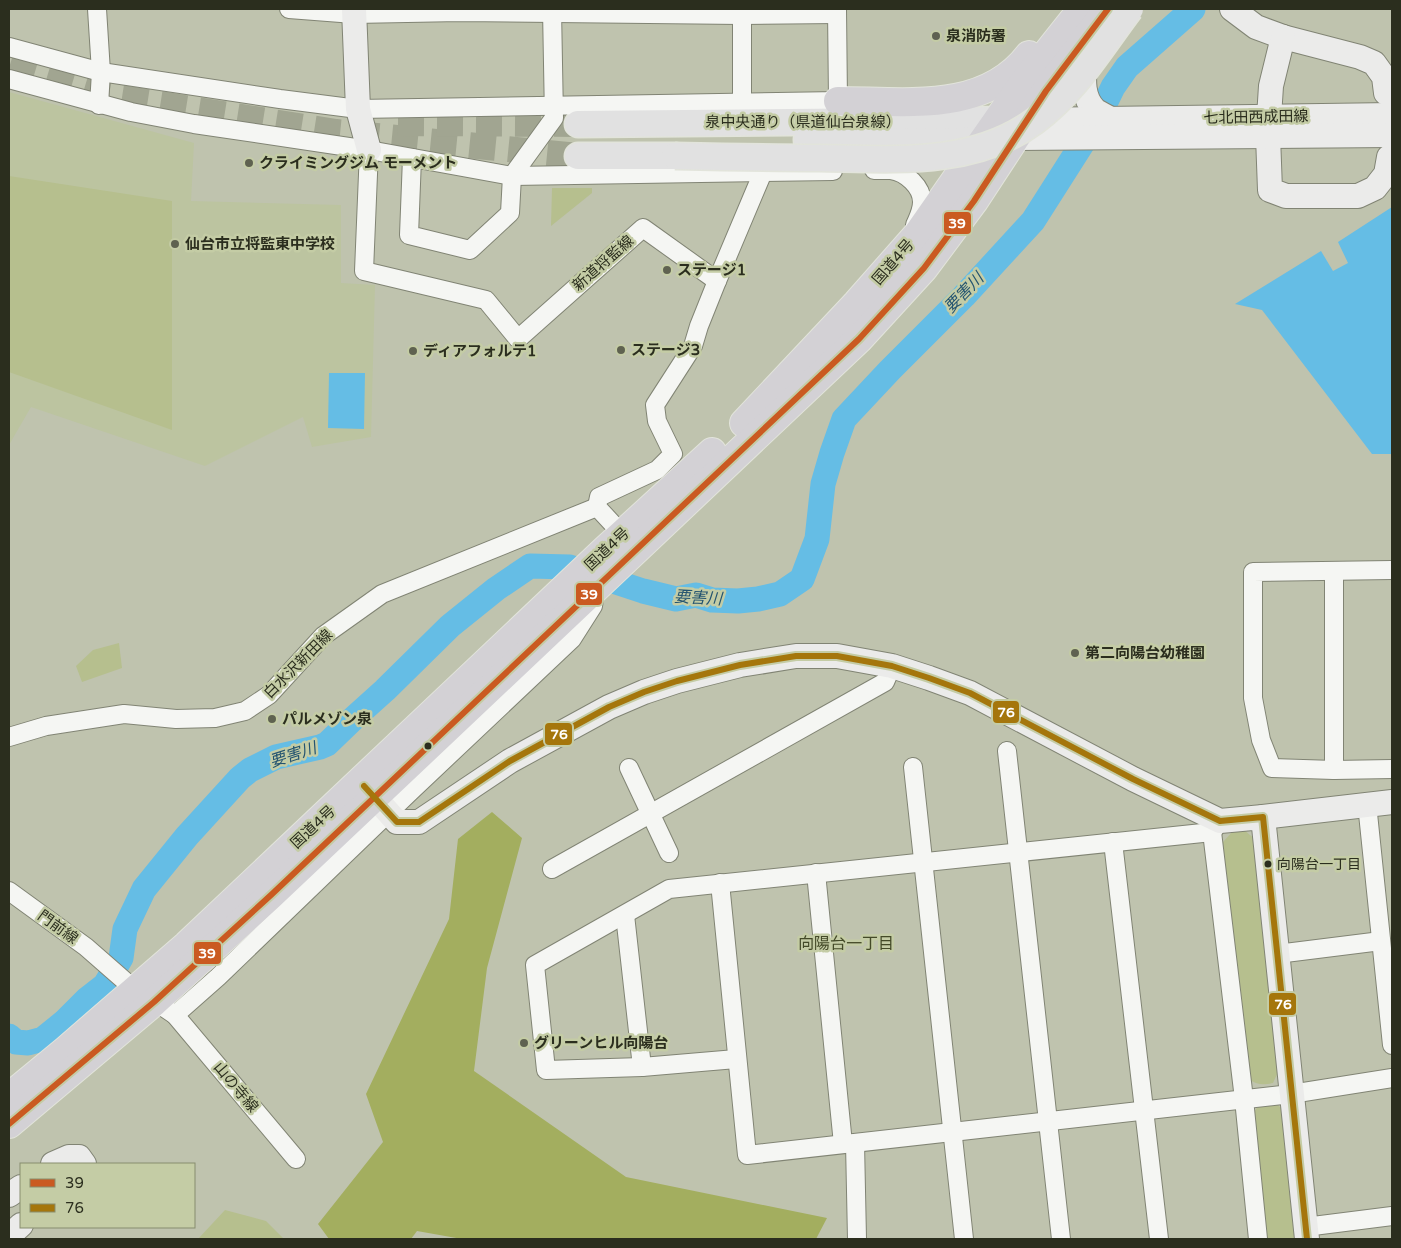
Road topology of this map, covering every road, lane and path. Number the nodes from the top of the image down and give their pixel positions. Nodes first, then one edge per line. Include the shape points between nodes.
1 (98, 9) edge
2 (289, 9) edge
3 (1130, 9) edge
4 (1233, 9) edge
5 (460, 11) edge
6 (552, 11) edge
7 (645, 11) edge
8 (837, 11) edge
9 (354, 12) edge
10 (742, 12) edge
11 (1092, 13) edge
12 (1283, 37) junction
13 (9, 47) edge
14 (101, 72) junction
15 (9, 79) edge
16 (838, 101) junction
17 (742, 102) junction
18 (1389, 104) edge
19 (99, 105) junction
20 (554, 105) junction
21 (358, 109) junction
22 (1113, 124) junction
23 (1269, 127) junction
24 (1006, 130) junction
25 (1391, 146) edge
26 (369, 150) junction
27 (412, 158) junction
28 (763, 172) junction
29 (512, 176) junction
30 (900, 254) junction
31 (717, 281) junction
32 (598, 507) junction
33 (618, 547) junction
34 (1392, 570) edge
35 (1334, 571) junction
36 (892, 666) junction
37 (9, 737) edge
38 (1007, 751) dead end
39 (913, 767) dead end
40 (629, 768) dead end
41 (1392, 769) edge
42 (1334, 770) junction
43 (375, 798) junction
44 (1392, 802) edge
45 (1367, 804) junction
46 (651, 814) junction
47 (1262, 817) junction
48 (1216, 826) junction
49 (1114, 842) junction
50 (1018, 852) junction
51 (669, 853) dead end
52 (924, 862) junction
53 (552, 869) dead end
54 (816, 873) junction
55 (720, 883) junction
56 (9, 891) edge
57 (625, 914) junction
58 (1381, 940) junction
59 (1277, 954) junction
60 (147, 996) junction
61 (1392, 1045) edge
62 (736, 1059) junction
63 (642, 1067) junction
64 (1392, 1078) edge
65 (1292, 1094) junction
66 (9, 1097) edge
67 (1244, 1099) junction
68 (1144, 1110) junction
69 (1048, 1121) junction
70 (9, 1124) edge
71 (952, 1132) junction
72 (849, 1143) junction
73 (296, 1159) dead end
74 (55, 1163) edge
75 (83, 1163) edge
76 (20, 1188) edge
77 (9, 1195) edge
78 (1392, 1216) edge
79 (20, 1226) edge
80 (1306, 1233) edge
81 (9, 1236) edge
82 (857, 1239) edge
83 (964, 1239) edge
84 (1062, 1239) edge
85 (1159, 1239) edge
86 (1258, 1239) edge

1 - 14 street
2 - 9 street
3 - 24 main road, 泉中央通り（県道仙台泉線）, bridge via 1058,102 1034,122 1006,138 958,154 900,159 675,156 578,139 945,142
4 - 12 street via 1256,27
5 - 6 street
5 - 9 street
6 - 7 street
6 - 20 street
7 - 10 street
8 - 10 street
8 - 16 street
9 - 21 street
10 - 17 street
11 - 16 highway via 1059,18 1019,68 983,91 934,102
11 - 22 street via 1083,84 1094,109
11 - 24 highway, 国道4号 via 1024,82
12 - 18 street via 1374,62 1384,77
12 - 23 street via 1271,86
13 - 14 street
14 - 19 street
14 - 21 street
15 - 19 street
16 - 17 street
17 - 20 street
18 - 23 street, 七北田西成田線
19 - 26 street via 194,124
20 - 21 street
20 - 29 street via 554,118
21 - 26 street
22 - 23 street
22 - 24 street
23 - 25 street
23 - 25 street via 1270,190 1286,196 1358,196 1376,188 1386,174
24 - 30 highway, 国道4号
24 - 33 highway, 国道4号 via 974,201 924,268 866,332
26 - 27 street
26 - 31 street, 新道将監線 via 364,271 486,300 518,339 644,228
27 - 29 street
27 - 29 street via 410,234 470,250 510,213
28 - 29 street
28 - 30 street via 891,170 901,173 916,186 922,200 921,213
28 - 31 street
30 - 33 highway, 国道4号 via 753,415
31 - 32 street via 693,346 654,405 657,421 673,454 657,470 599,498
32 - 33 street
32 - 37 street, 白水沢新田線 via 382,594 323,636 269,695 245,711 215,718 176,719 124,714 46,726
33 - 43 highway, 国道4号 via 585,585
34 - 35 street
35 - 42 street
35 - 42 street via 1253,572 1253,698 1261,740 1272,768
36 - 43 street via 838,656 796,656 740,665 635,696 510,761 419,822 397,822
36 - 46 street via 885,682
36 - 48 street via 970,693
38 - 50 street
39 - 52 street
40 - 46 street
41 - 42 street
43 - 60 highway, 国道4号
44 - 45 street
45 - 47 street
45 - 58 street
46 - 51 street
46 - 53 street
47 - 48 street
47 - 59 street
48 - 49 street
48 - 67 street
49 - 50 street
49 - 68 street
50 - 52 street
50 - 69 street
52 - 54 street
52 - 71 street
54 - 55 street
54 - 72 street
55 - 57 street via 669,889
55 - 62 street
56 - 60 street, 門前線
57 - 63 street
57 - 63 street via 535,965 546,1070
58 - 59 street
58 - 61 street
59 - 65 street
60 - 66 highway, 国道4号
60 - 70 highway, 国道4号
60 - 73 street, 山の寺線
62 - 63 street
62 - 72 street via 747,1155
64 - 65 street
65 - 67 street
65 - 80 street
67 - 68 street
67 - 86 street
68 - 69 street
68 - 85 street
69 - 71 street
69 - 84 street
71 - 72 street
71 - 83 street
72 - 82 street
74 - 75 street via 69,1157 79,1157
76 - 77 street
78 - 80 street
79 - 81 street

